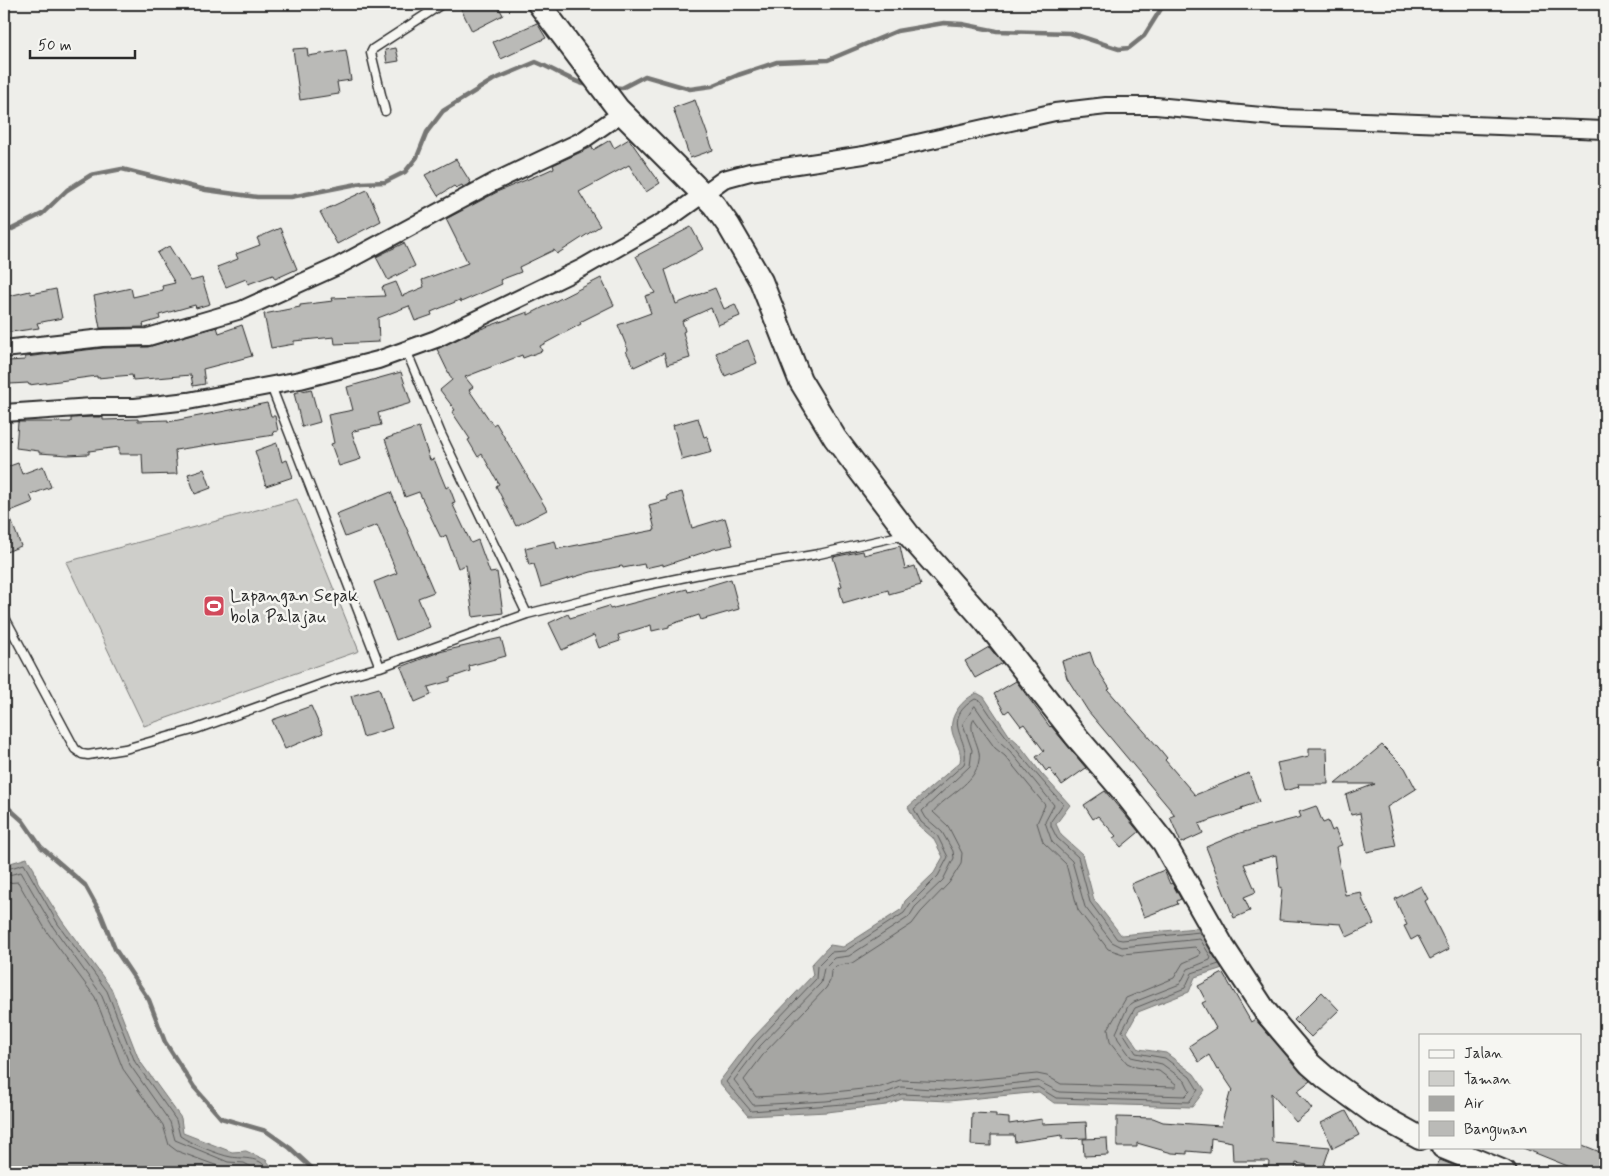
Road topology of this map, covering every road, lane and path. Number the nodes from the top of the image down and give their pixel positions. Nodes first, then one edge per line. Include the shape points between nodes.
1 (442, 4) edge
2 (538, 4) edge
3 (385, 111) dead end
4 (620, 111) junction
5 (1605, 130) edge
6 (703, 194) junction
7 (4, 350) edge
8 (406, 350) junction
9 (270, 385) junction
10 (4, 412) edge
11 (908, 534) junction
12 (527, 614) junction
13 (4, 616) edge
14 (380, 667) junction
15 (1419, 1137) edge
16 (1445, 1148) edge
17 (1504, 1172) edge

1 - 3 lane via 373,49 371,53
2 - 4 main road
4 - 6 main road
4 - 7 street via 583,140 501,179 338,266 241,310 148,338 102,338
5 - 6 street via 1284,118 1156,106 1106,106 1056,112 864,155 750,172 724,179
6 - 8 street via 654,227 582,268 436,339
6 - 11 main road via 730,226 751,261 800,380 819,415
8 - 9 street via 344,370
8 - 12 lane via 441,434
9 - 10 street via 188,401 135,407
9 - 14 lane
11 - 12 lane via 760,565 660,581
11 - 15 main road via 986,622 1164,843 1227,954 1286,1037 1310,1064 1342,1091
12 - 14 lane
13 - 14 lane via 76,749 88,755 126,749 196,730 336,679
16 - 17 main road

